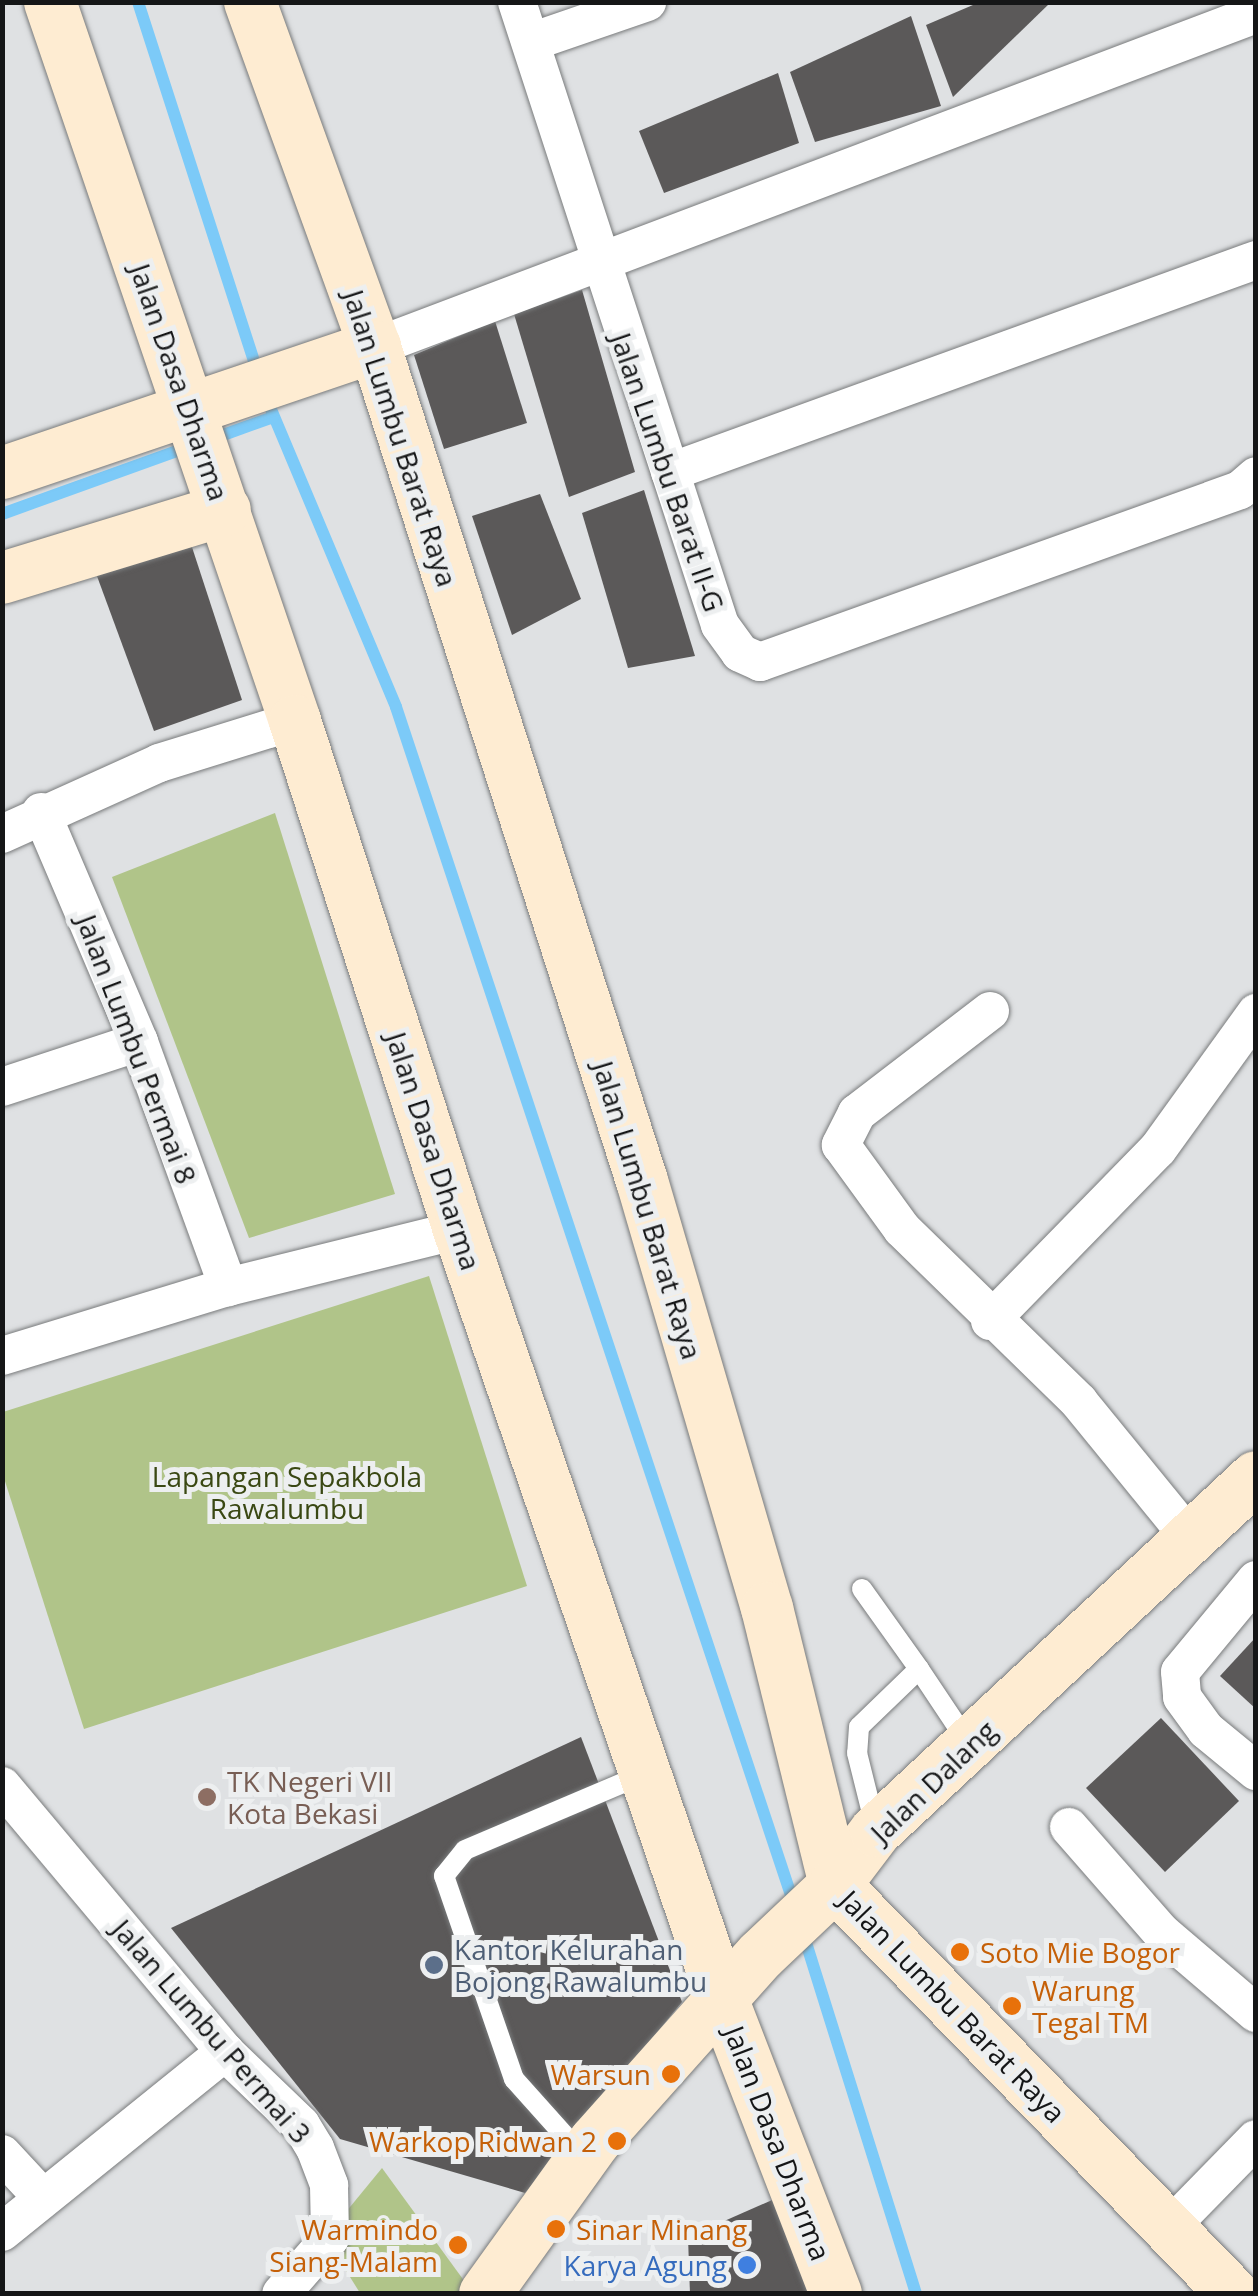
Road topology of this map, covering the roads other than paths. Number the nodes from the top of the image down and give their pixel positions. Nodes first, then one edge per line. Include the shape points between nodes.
1 (50, 2) edge
2 (250, 2) edge
3 (517, 2) edge
4 (647, 2) edge
5 (1256, 14) edge
6 (531, 42) junction
7 (1256, 260) edge
8 (598, 264) junction
9 (359, 352) junction
10 (209, 444) junction
11 (2, 472) edge
12 (670, 472) junction
13 (1256, 476) edge
14 (2, 578) edge
15 (295, 721) junction
16 (42, 812) junction
17 (2, 834) edge
18 (990, 1011) dead end
19 (1256, 1013) edge
20 (138, 1042) junction
21 (2, 1086) edge
22 (458, 1230) junction
23 (228, 1287) junction
24 (990, 1320) junction
25 (2, 1356) edge
26 (1256, 1477) edge
27 (1190, 1538) junction
28 (1256, 1580) edge
29 (862, 1589) dead end
30 (920, 1669) junction
31 (970, 1746) junction
32 (1256, 1771) edge
33 (645, 1774) junction
34 (2, 1786) edge
35 (1068, 1827) dead end
36 (876, 1831) junction
37 (823, 1896) junction
38 (723, 2001) junction
39 (1256, 2013) edge
40 (224, 2052) junction
41 (1256, 2139) edge
42 (2, 2154) edge
43 (584, 2156) junction
44 (42, 2197) junction
45 (1169, 2228) junction
46 (2, 2232) edge
47 (281, 2294) edge
48 (484, 2294) edge
49 (836, 2294) edge
50 (1233, 2294) edge

1 - 10 street, Jalan Dasa Dharma
2 - 9 street, Jalan Lumbu Barat Raya
3 - 6 street, Jalan Lumbu Barat II-G
4 - 6 street
5 - 8 street
6 - 8 street, Jalan Lumbu Barat II-G
7 - 12 street
8 - 9 street
8 - 12 street, Jalan Lumbu Barat II-G
9 - 10 street
9 - 37 street, Jalan Lumbu Barat Raya via 642,1181 767,1608
10 - 11 street
10 - 14 street
10 - 15 street, Jalan Dasa Dharma
12 - 13 street, Jalan Lumbu Barat II-G via 720,625 740,654 760,662 1240,490
15 - 16 street via 159,764
15 - 22 street, Jalan Dasa Dharma
16 - 17 street
16 - 20 street, Jalan Lumbu Permai 8
18 - 24 street via 857,1113 841,1145 902,1229
19 - 24 street via 1158,1149
20 - 21 street
20 - 23 street, Jalan Lumbu Permai 8
22 - 23 street
22 - 33 street, Jalan Dasa Dharma
23 - 25 street
24 - 27 street via 1078,1402
26 - 27 street, Jalan Dalang
27 - 31 street, Jalan Dalang
28 - 32 street via 1180,1672 1182,1696 1206,1730
29 - 30 lane
30 - 31 lane
30 - 36 lane via 859,1727 857,1753
31 - 36 street, Jalan Dalang
33 - 38 street, Jalan Dasa Dharma
33 - 43 lane via 465,1850 444,1876 514,2079
34 - 40 street, Jalan Lumbu Permai 3
35 - 39 street via 1162,1932
36 - 37 street, Jalan Dalang
37 - 38 street, Jalan Dalang
37 - 45 street, Jalan Lumbu Barat Raya
38 - 43 street, Jalan Dalang
38 - 49 street, Jalan Dasa Dharma
40 - 44 street
40 - 47 street, Jalan Lumbu Permai 3 via 301,2125 329,2184 330,2238
41 - 45 street
42 - 44 street
43 - 48 street, Jalan Dalang
44 - 46 street
45 - 50 street, Jalan Lumbu Barat Raya

